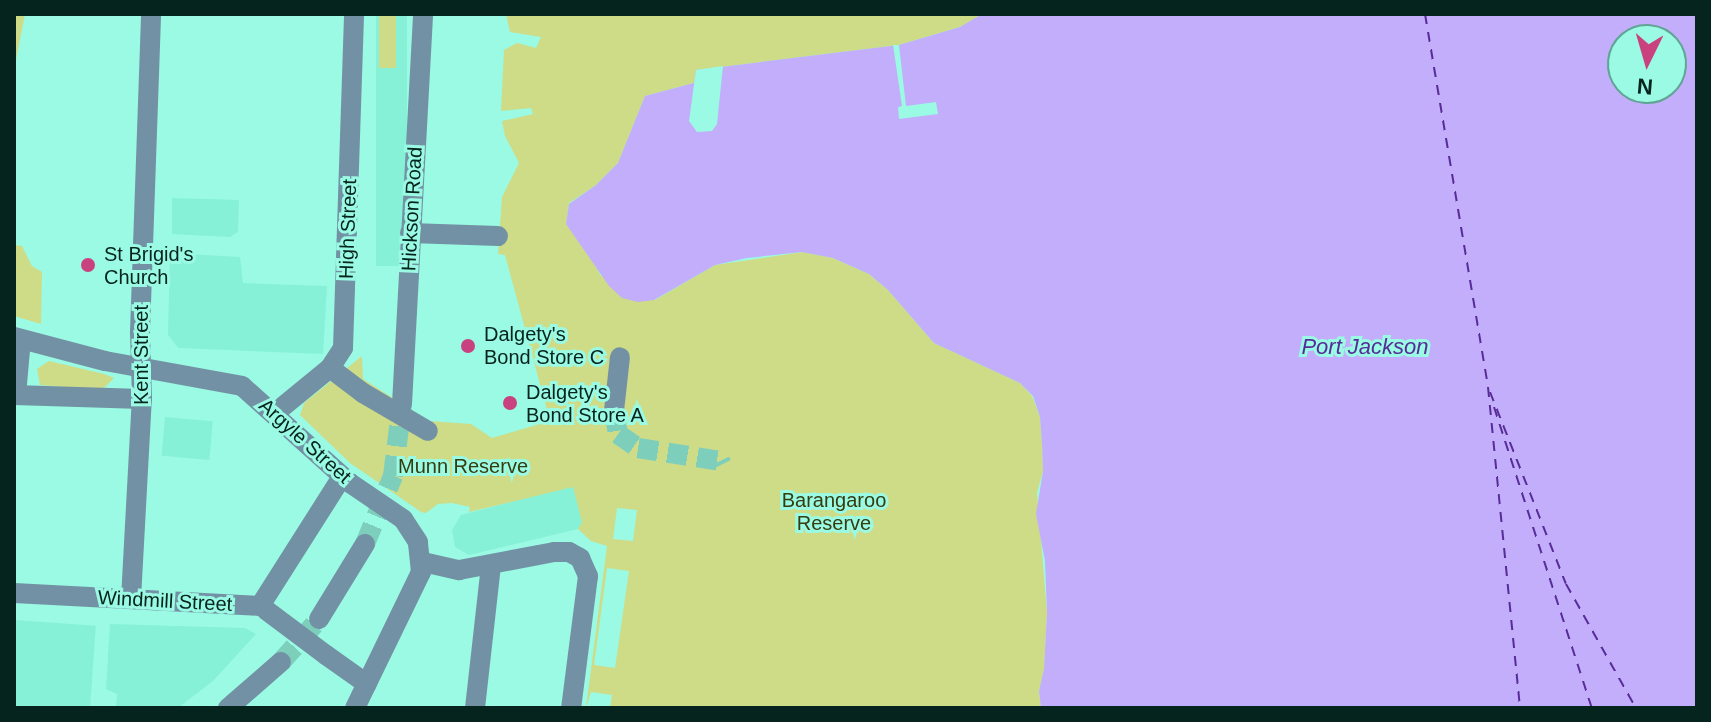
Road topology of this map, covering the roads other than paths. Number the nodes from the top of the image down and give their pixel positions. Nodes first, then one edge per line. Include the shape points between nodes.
1 (151, 14) edge
2 (354, 14) edge
3 (423, 14) edge
4 (410, 233) junction
5 (498, 236) dead end
6 (18, 338) edge
7 (620, 357) dead end
8 (330, 368) junction
9 (142, 369) junction
10 (15, 395) edge
11 (142, 399) junction
12 (402, 404) tunnel mouth
13 (614, 411) tunnel mouth
14 (275, 413) junction
15 (428, 431) dead end
16 (346, 480) junction
17 (365, 544) tunnel mouth
18 (423, 562) junction
19 (491, 566) junction
20 (14, 593) edge
21 (131, 599) junction
22 (263, 608) junction
23 (319, 619) tunnel mouth
24 (281, 662) tunnel mouth
25 (367, 684) junction
26 (228, 708) edge
27 (355, 708) edge
28 (475, 708) edge
29 (571, 708) edge

1 - 9 street, Kent Street
2 - 8 street, High Street via 345,334
3 - 4 street, Hickson Road
4 - 5 street
4 - 12 street, Hickson Road
6 - 9 street, Argyle Street
6 - 10 street
7 - 13 street
8 - 14 street, High Street
8 - 15 street, bridge
9 - 11 street, Kent Street
9 - 14 street, Argyle Street via 231,381
10 - 11 street
11 - 21 street, Kent Street
14 - 16 street, Argyle Street
16 - 18 street, Argyle Street, bridge via 403,519 415,535
16 - 22 street, Windmill Street
17 - 23 street
18 - 19 street via 459,570
18 - 25 street via 418,583
19 - 28 street
19 - 29 street via 554,552 580,558 588,576
20 - 21 street, Windmill Street
21 - 22 street, Windmill Street
22 - 25 street, bridge
24 - 26 street
25 - 27 street

